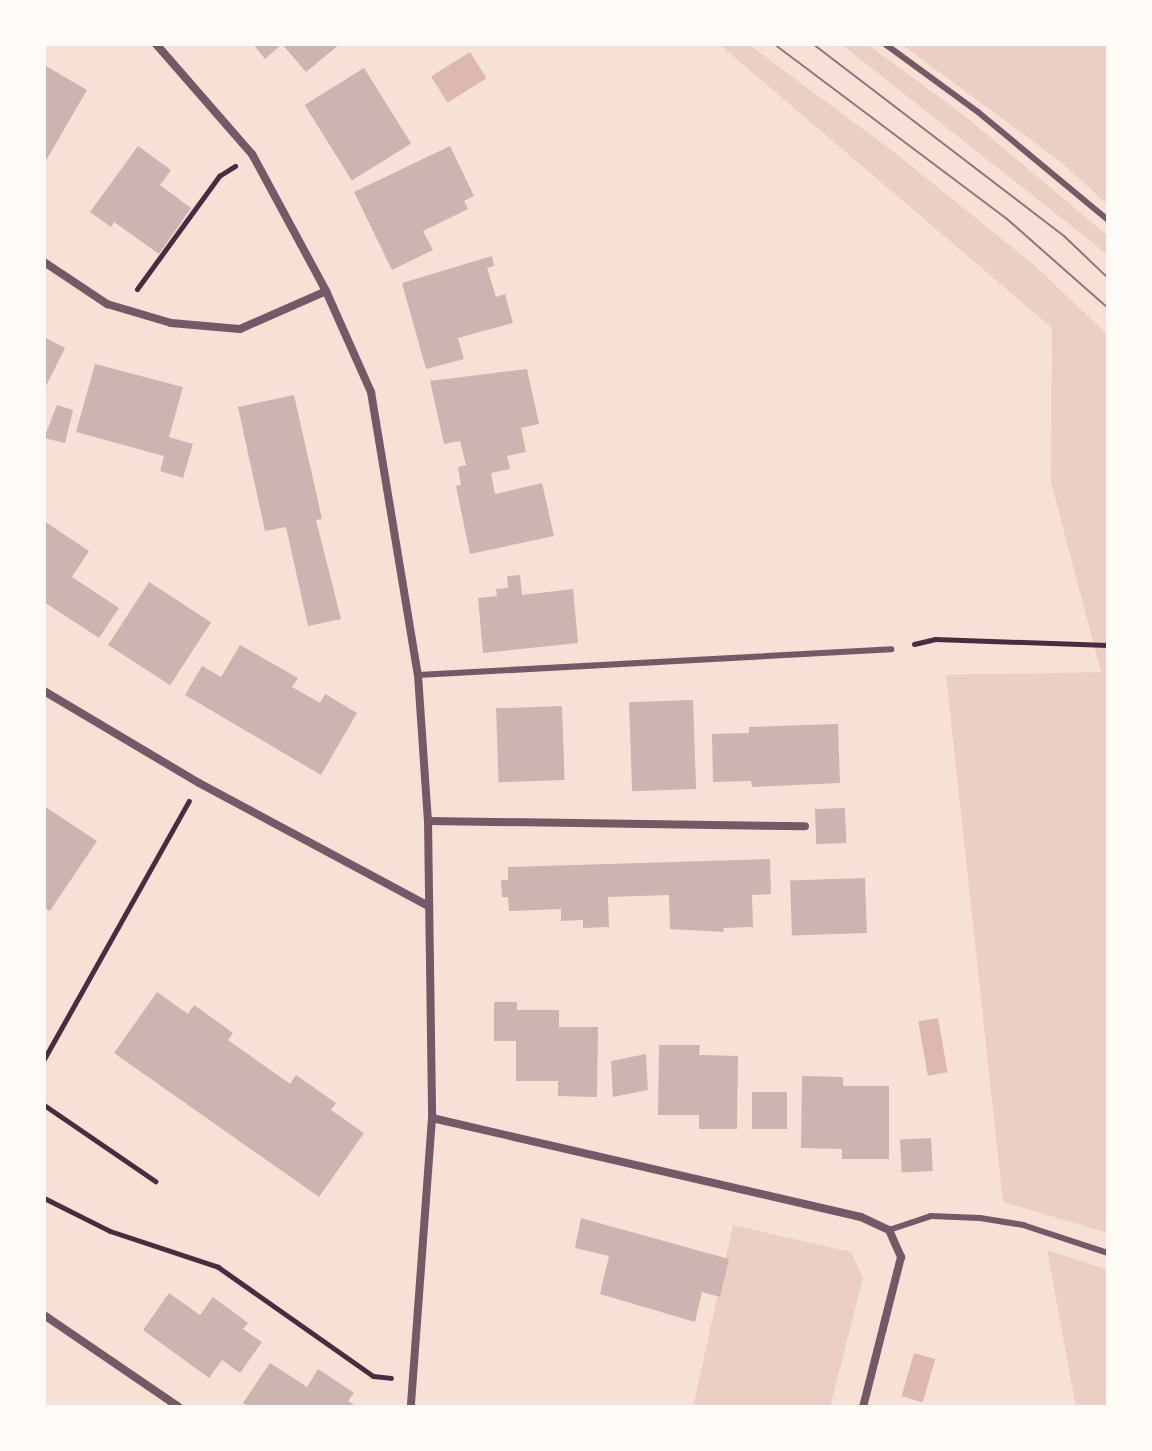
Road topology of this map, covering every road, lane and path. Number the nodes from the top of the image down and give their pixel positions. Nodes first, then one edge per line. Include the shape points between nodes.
1 (156, 44) edge
2 (885, 44) edge
3 (219, 176) dead end
4 (1108, 220) edge
5 (44, 262) edge
6 (326, 291) junction
7 (121, 311) junction
8 (1108, 645) edge
9 (891, 649) joint
10 (418, 675) junction
11 (44, 691) edge
12 (199, 783) junction
13 (428, 821) junction
14 (805, 826) dead end
15 (427, 905) junction
16 (44, 1059) edge
17 (44, 1105) edge
18 (432, 1118) junction
19 (155, 1181) dead end
20 (44, 1198) edge
21 (889, 1230) junction
22 (1108, 1253) edge
23 (44, 1315) edge
24 (414, 1382) junction
25 (179, 1407) edge
26 (411, 1407) edge
27 (863, 1407) edge

1 - 6 street via 252,154
2 - 4 lane via 978,112
3 - 7 path
5 - 7 street
6 - 7 street via 240,329 171,323
6 - 10 street via 371,392
8 - 9 path via 935,639
9 - 10 lane
10 - 13 street
11 - 12 street
12 - 15 street
12 - 16 path
13 - 14 street
13 - 15 street
15 - 18 street
17 - 19 path
18 - 21 street via 861,1217
18 - 24 street
20 - 24 path via 110,1231 218,1267 373,1376
21 - 22 lane via 931,1216 980,1218 1023,1225
21 - 27 street via 901,1257
23 - 25 street
24 - 26 street

